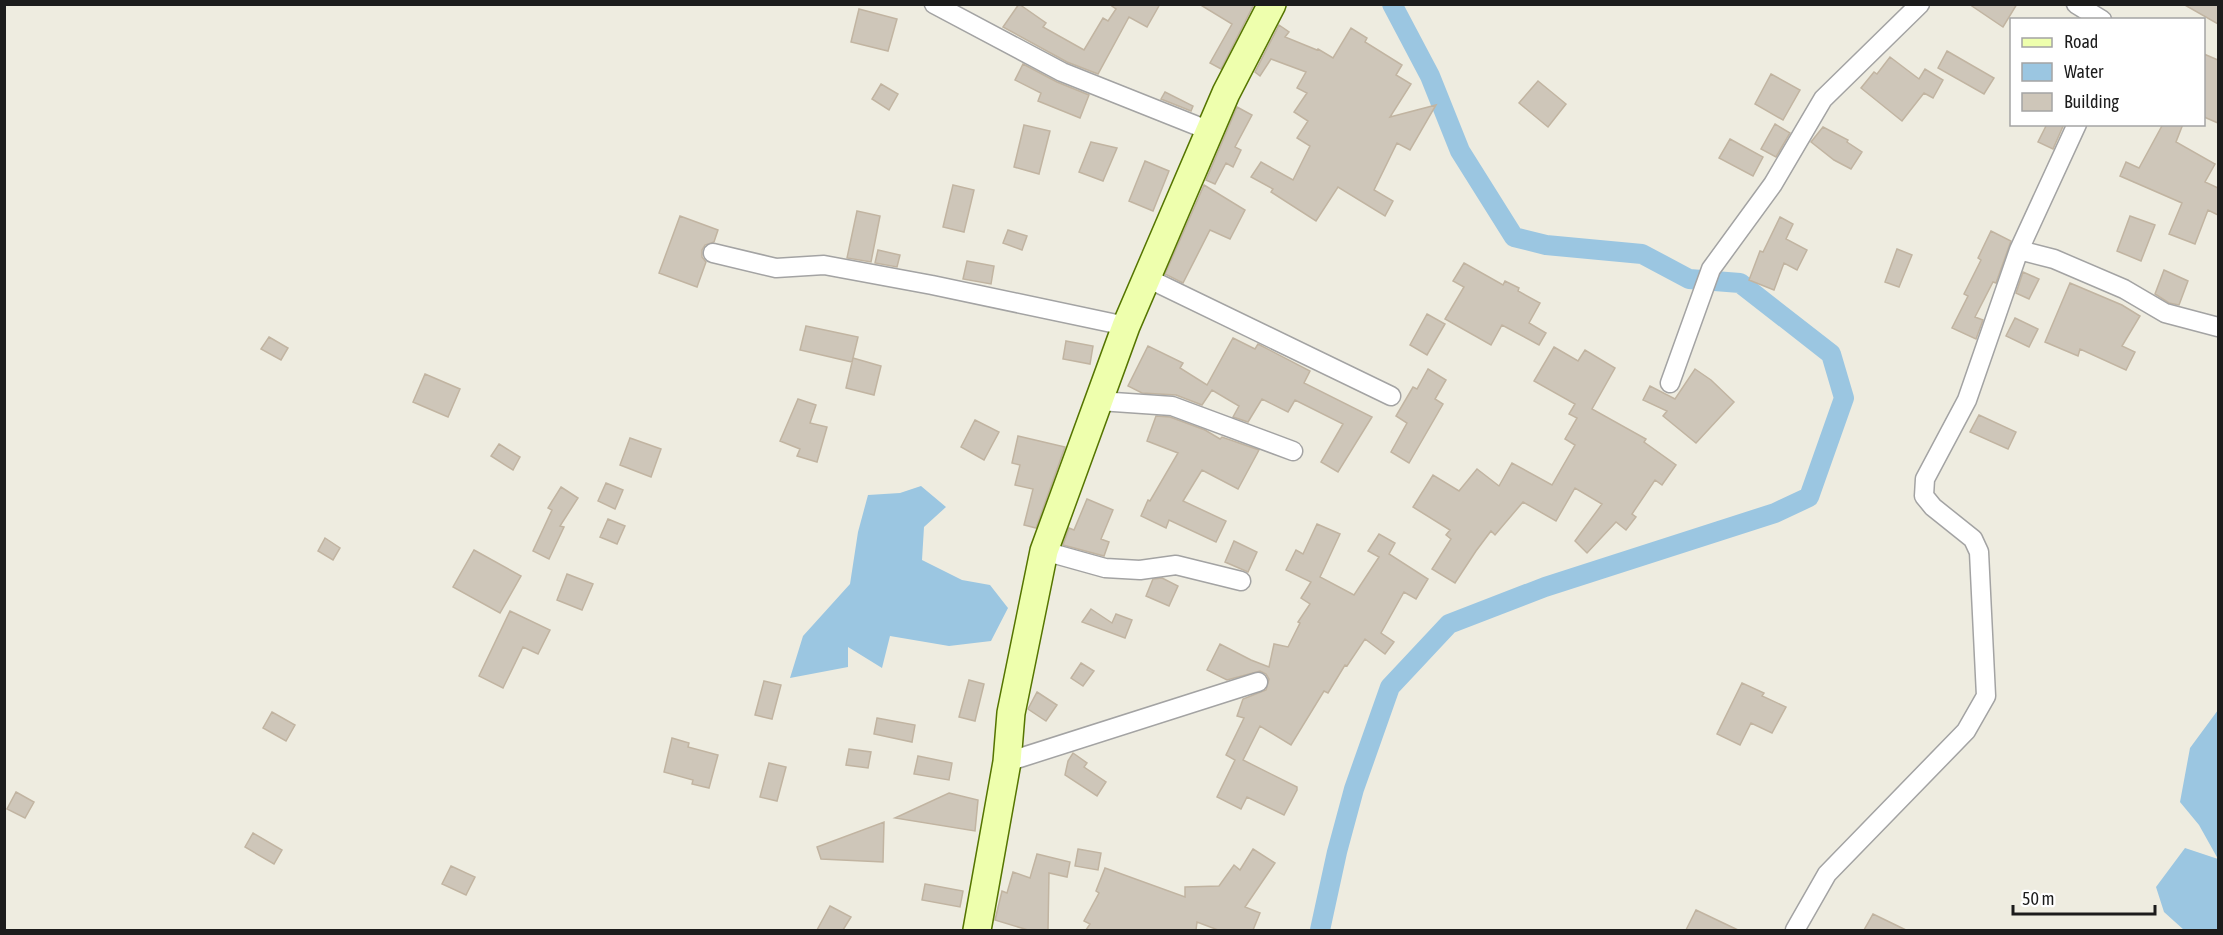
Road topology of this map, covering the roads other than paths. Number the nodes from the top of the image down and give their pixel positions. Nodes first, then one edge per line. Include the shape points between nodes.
1 (934, 4) edge
2 (1272, 4) edge
3 (1920, 4) edge
4 (2076, 4) edge
5 (2099, 18) edge
6 (2076, 126) edge
7 (1210, 131) junction
8 (2019, 250) junction
9 (713, 253) dead end
10 (1147, 278) junction
11 (1126, 326) junction
12 (2218, 327) edge
13 (1670, 383) dead end
14 (1391, 396) dead end
15 (1099, 401) junction
16 (1293, 451) dead end
17 (1044, 550) junction
18 (1241, 581) dead end
19 (1257, 682) dead end
20 (1007, 762) junction
21 (976, 930) edge
22 (1795, 930) edge

1 - 7 street via 1062,72
2 - 7 street
3 - 13 street via 1823,99 1773,184 1711,269
4 - 5 street
6 - 8 street
7 - 10 street
8 - 12 street via 2124,289 2165,313
8 - 22 street via 1967,400 1925,479 1924,495 1932,507 1972,539 1979,552 1986,696 1966,731 1827,874
9 - 11 street via 776,268 824,265
10 - 11 street
10 - 14 street
11 - 15 street
15 - 16 street via 1172,405
15 - 17 street
17 - 18 street via 1106,568 1140,570 1176,565
17 - 20 street via 1011,713
19 - 20 street
20 - 21 street

